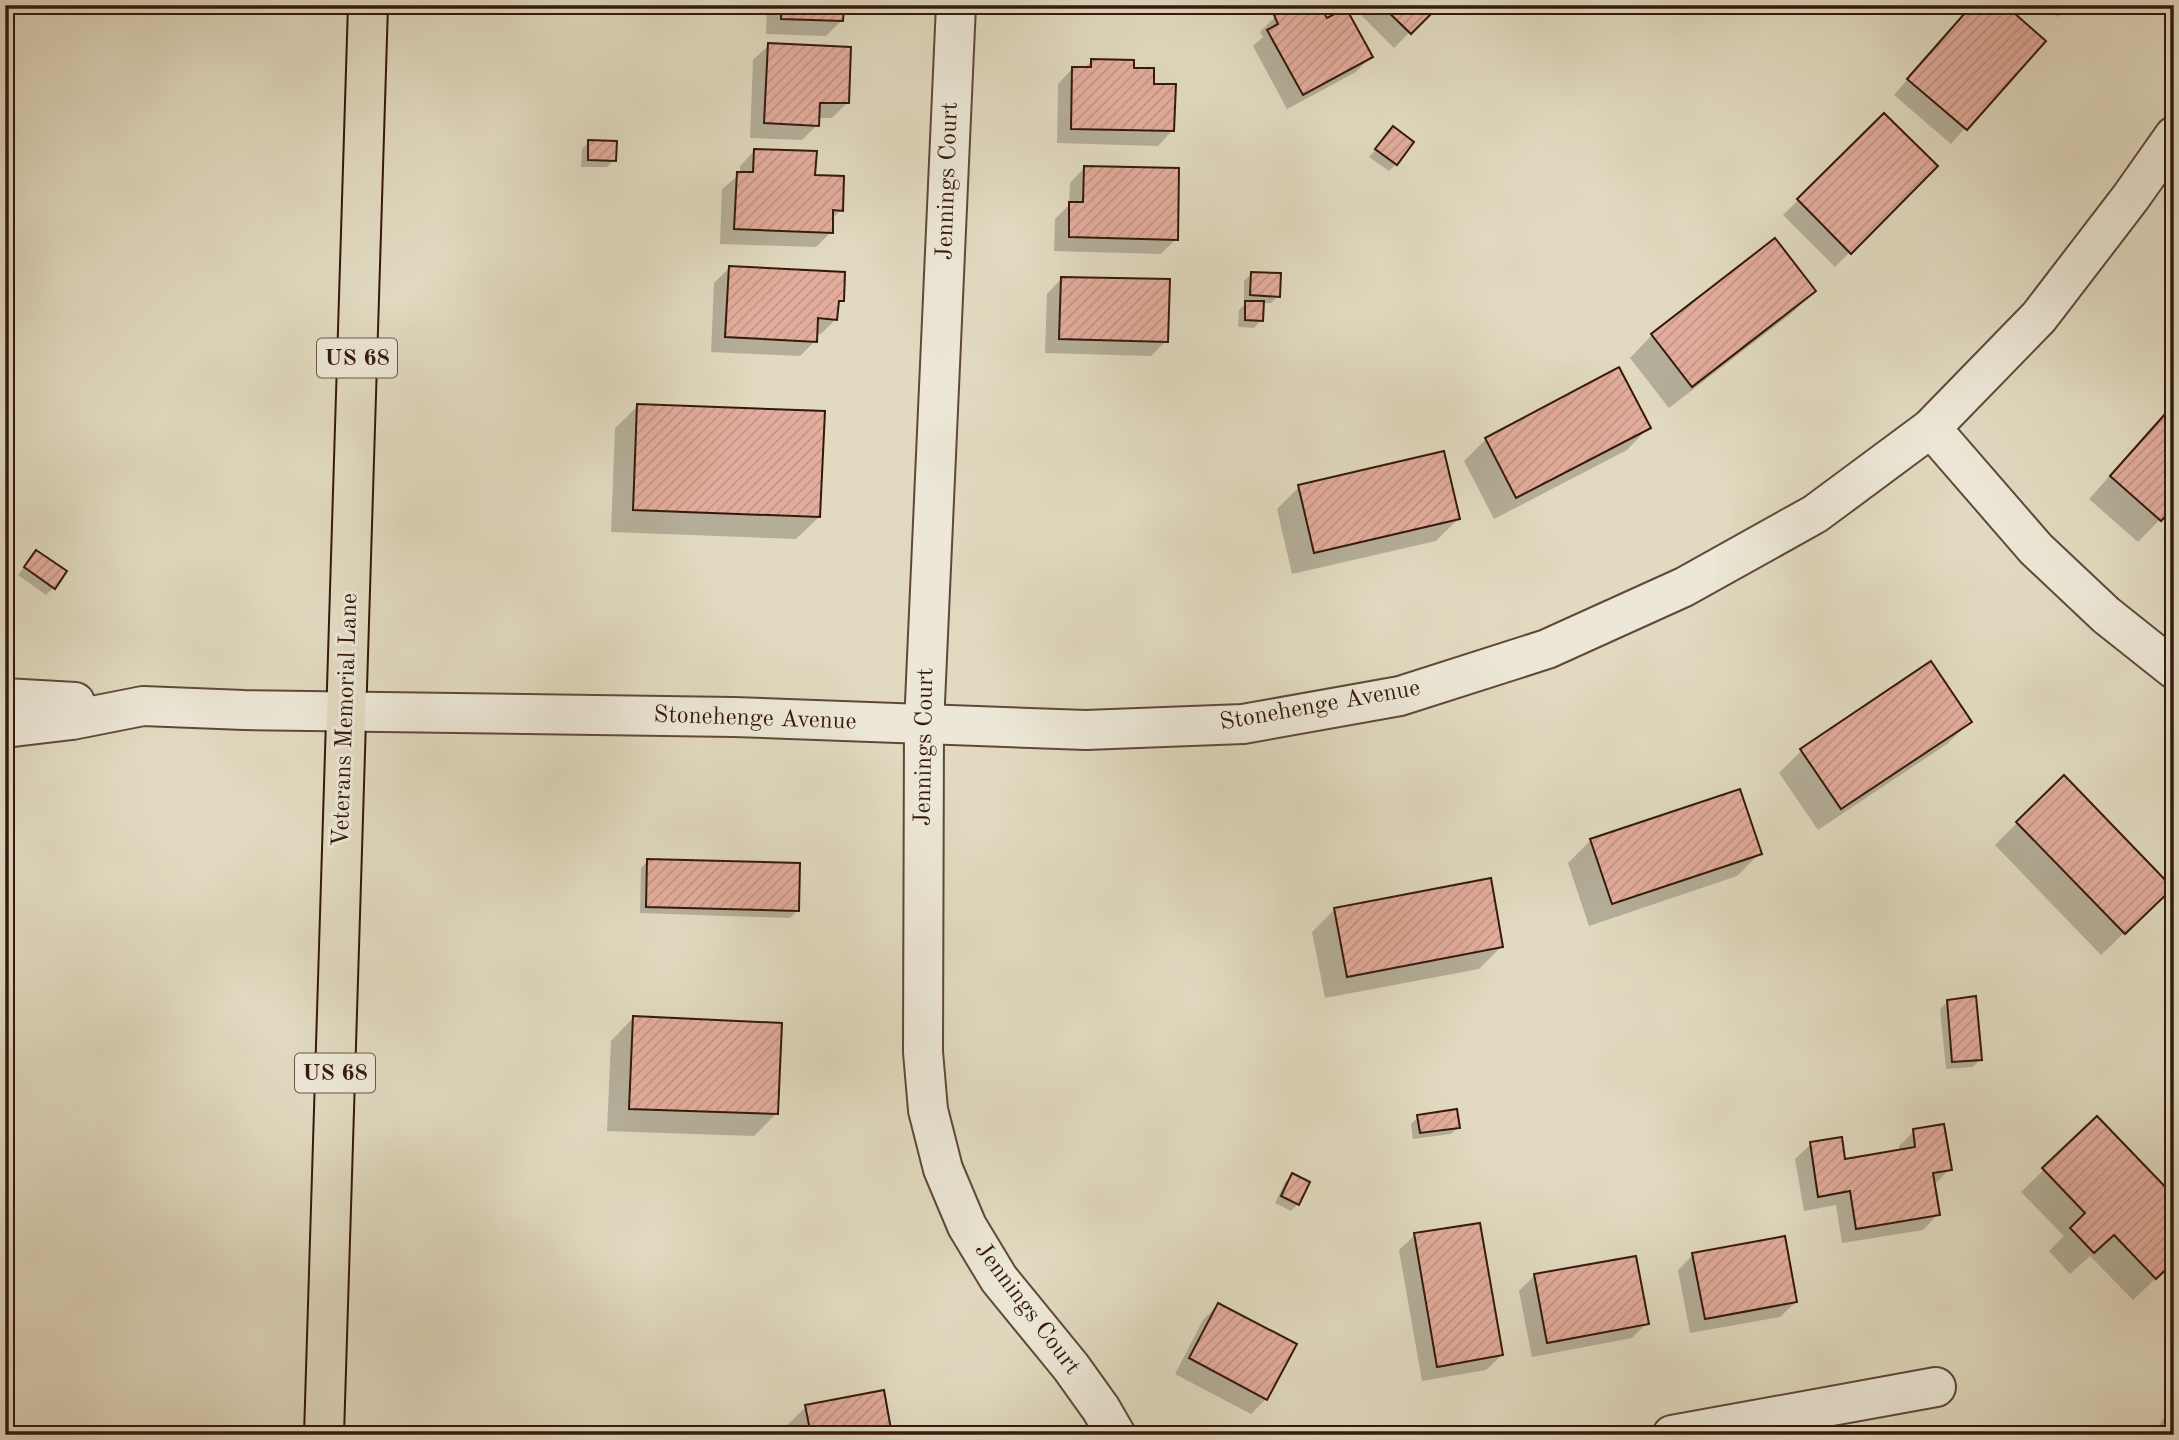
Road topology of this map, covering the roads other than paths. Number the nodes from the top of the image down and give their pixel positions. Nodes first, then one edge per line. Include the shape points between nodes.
1 (368, 5) edge
2 (956, 5) edge
3 (2174, 136) edge
4 (1931, 428) junction
5 (2174, 669) edge
6 (5, 698) edge
7 (143, 706) junction
8 (346, 710) junction
9 (924, 725) junction
10 (5, 728) edge
11 (1936, 1387) dead end
12 (324, 1435) edge
13 (1116, 1435) edge
14 (1672, 1435) edge

1 - 8 main road, Veterans Memorial Lane / US 68
2 - 9 street, Jennings Court
3 - 4 street, Stonehenge Avenue via 2039,317
4 - 5 street via 2036,549 2106,615
4 - 9 street, Stonehenge Avenue via 1815,514 1684,587 1546,649 1400,696 1243,724 1086,730
6 - 7 street
7 - 8 street, Stonehenge Avenue
7 - 10 street
8 - 9 street, Stonehenge Avenue
8 - 12 main road, Veterans Memorial Lane / US 68
9 - 13 street, Jennings Court via 923,1052 929,1110 943,1169 967,1226 999,1279 1070,1367
11 - 14 street

